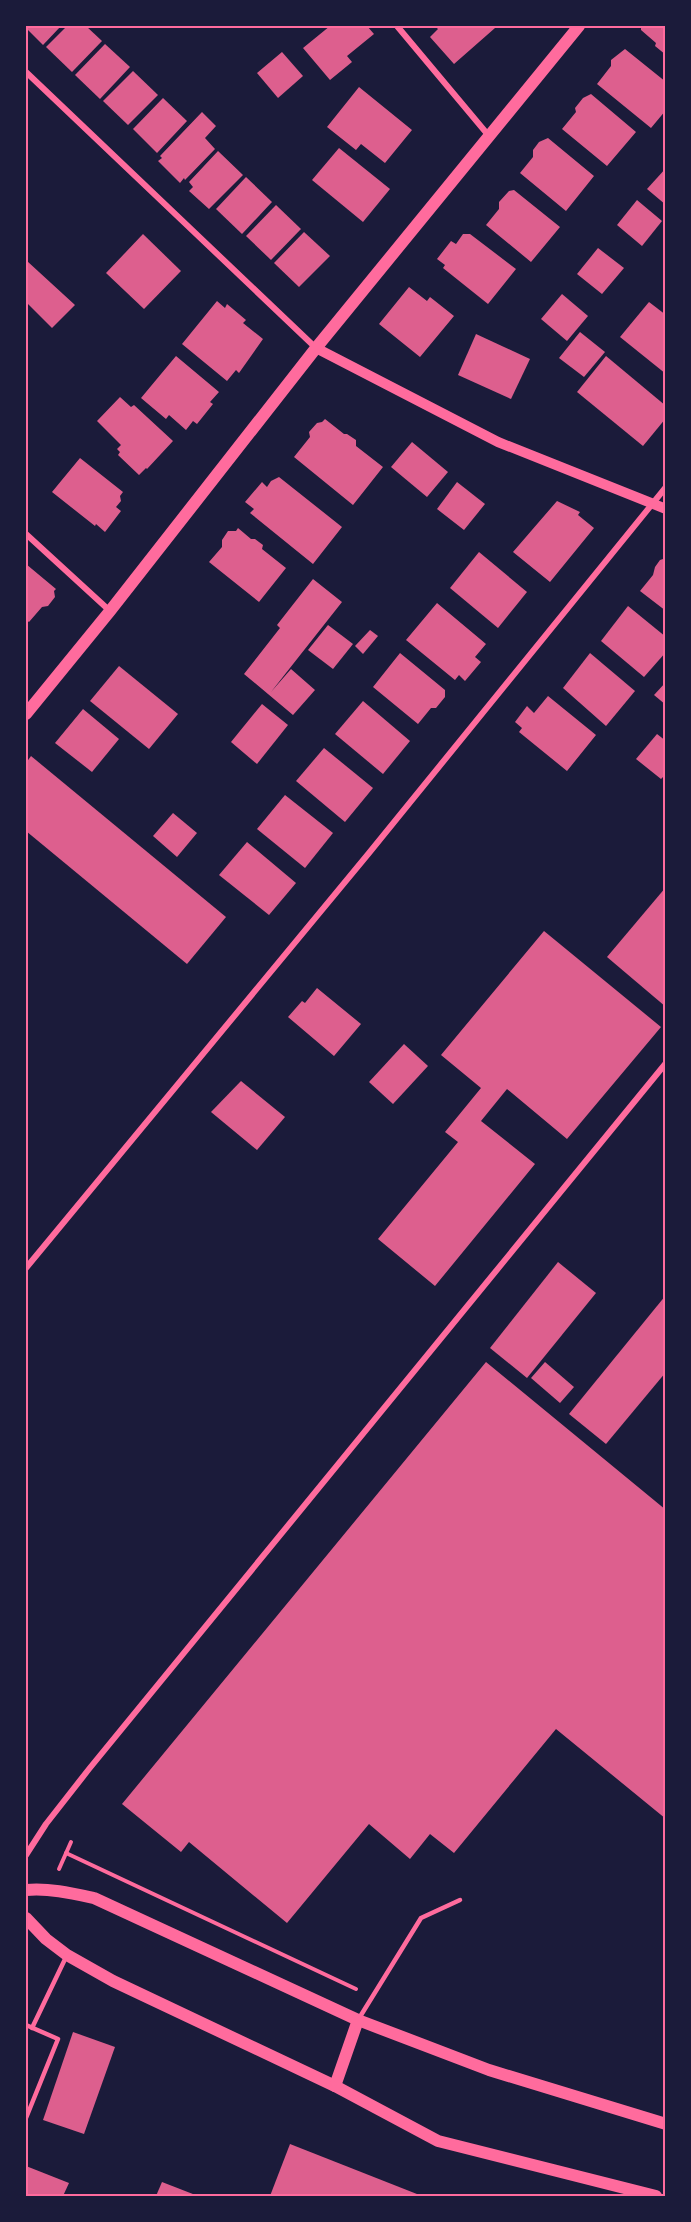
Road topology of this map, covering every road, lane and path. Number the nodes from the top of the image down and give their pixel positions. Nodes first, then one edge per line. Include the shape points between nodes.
1 (397, 26) edge
2 (579, 26) edge
3 (26, 72) edge
4 (489, 136) junction
5 (316, 348) junction
6 (666, 487) edge
7 (652, 503) junction
8 (666, 509) edge
9 (26, 534) edge
10 (110, 611) junction
11 (26, 714) edge
12 (666, 1063) edge
13 (26, 1268) edge
14 (26, 1855) edge
15 (26, 1890) edge
16 (460, 1900) dead end
17 (26, 1918) edge
18 (67, 1955) junction
19 (358, 2020) junction
20 (26, 2025) edge
21 (32, 2028) junction
22 (335, 2086) junction
23 (26, 2118) edge
24 (666, 2124) edge
25 (656, 2196) edge

1 - 4 street
2 - 4 main road
3 - 5 street
4 - 5 main road
5 - 7 street via 498,442
5 - 10 main road
6 - 7 street
7 - 8 street
7 - 13 street
9 - 10 street
10 - 11 main road
12 - 14 street via 89,1769
15 - 19 main road via 66,1891 94,1898
16 - 19 lane via 422,1918
17 - 18 main road
18 - 21 lane
18 - 22 main road via 113,1981
19 - 22 main road
19 - 24 main road via 489,2070
20 - 21 lane
21 - 23 lane via 57,2039
22 - 25 main road via 438,2141

